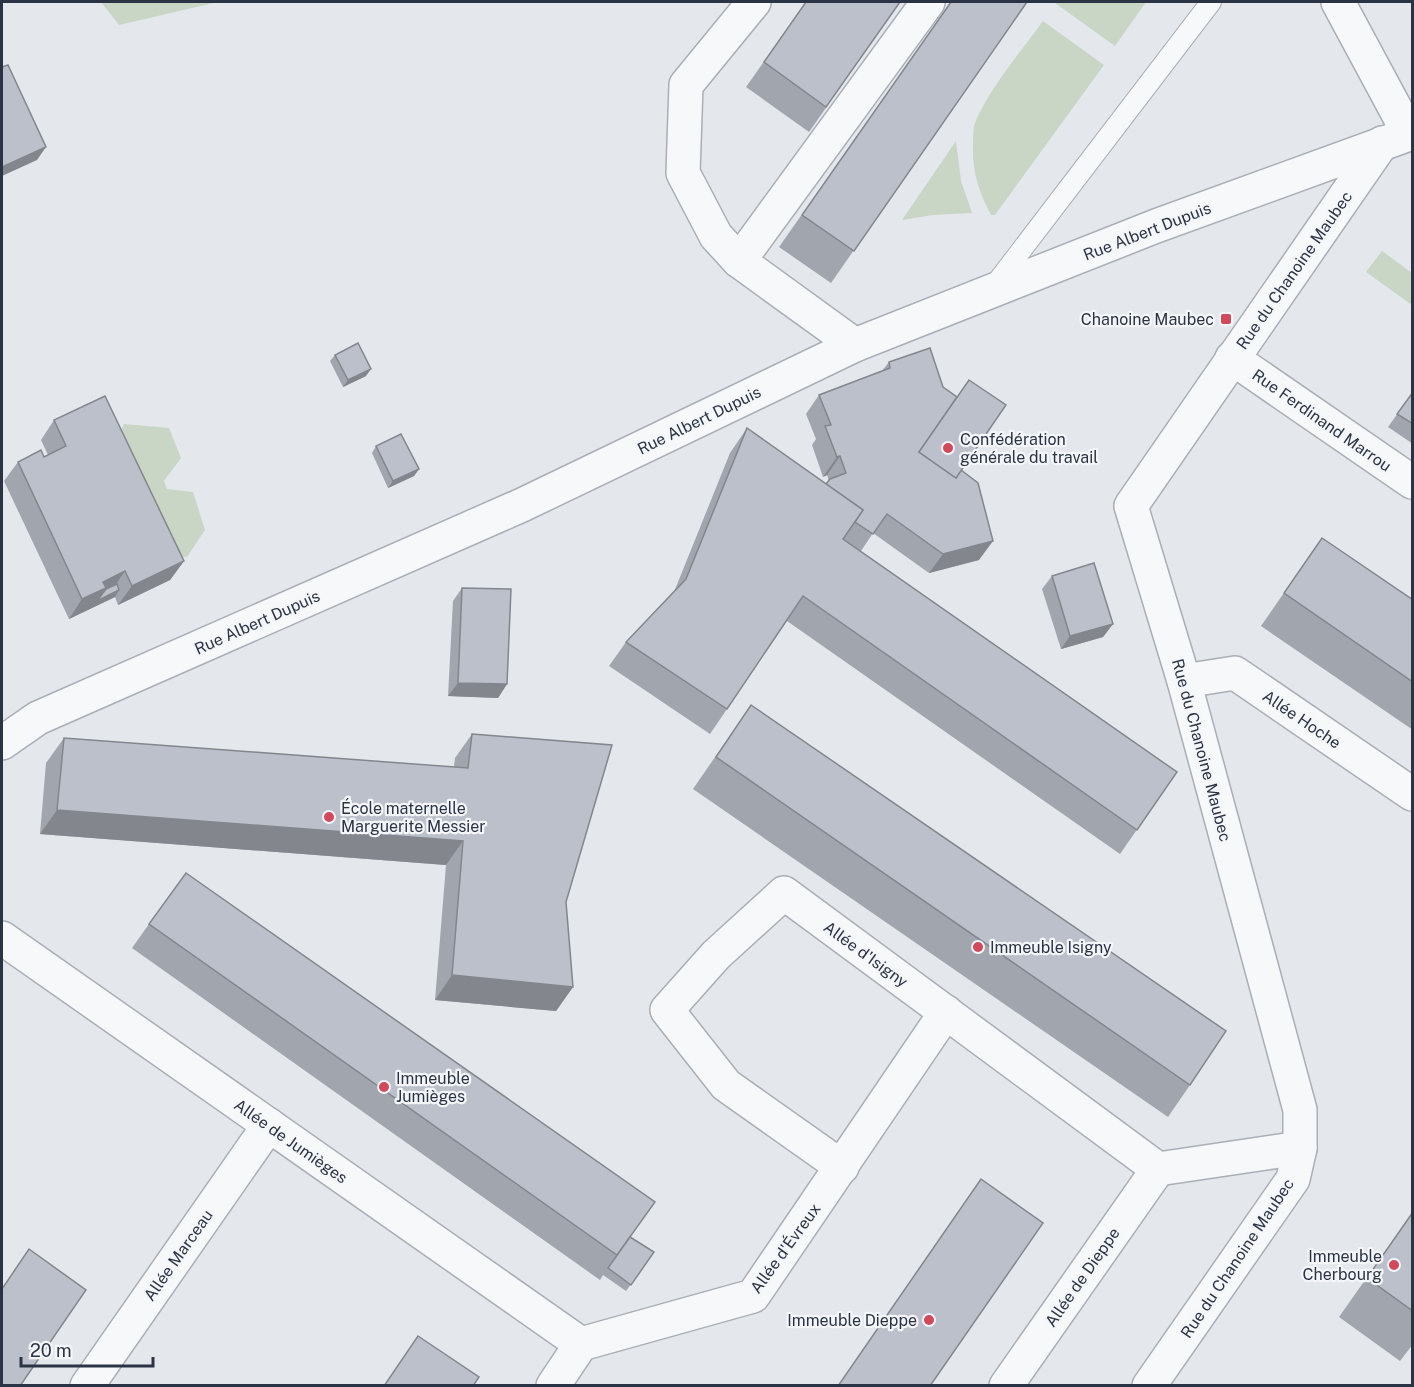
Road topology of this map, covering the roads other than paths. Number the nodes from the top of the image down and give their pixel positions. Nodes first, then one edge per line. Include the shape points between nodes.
1 (754, 2) edge
2 (928, 2) edge
3 (1211, 2) edge
4 (1338, 2) edge
5 (1401, 136) edge
6 (739, 261) junction
7 (989, 293) junction
8 (855, 345) junction
9 (1232, 358) junction
10 (1413, 482) edge
11 (1184, 681) junction
12 (2, 743) edge
13 (1413, 794) edge
14 (2, 938) edge
15 (946, 1012) junction
16 (269, 1125) junction
17 (1300, 1148) junction
18 (842, 1167) junction
19 (1158, 1168) junction
20 (581, 1344) junction
21 (87, 1386) edge
22 (553, 1386) edge
23 (1006, 1386) edge
24 (1149, 1386) edge

1 - 6 street via 686,85 683,173 716,236
2 - 6 street
3 - 7 lane
4 - 5 street
5 - 7 street, Rue Albert Dupuis via 1156,226
5 - 9 street, Rue du Chanoine Maubec
6 - 8 street
7 - 8 street, Rue Albert Dupuis
8 - 12 street, Rue Albert Dupuis via 522,505 38,718
9 - 10 street, Rue Ferdinand Marrou
9 - 11 street, Rue du Chanoine Maubec via 1131,506
11 - 13 street, Allée Hoche via 1235,673
11 - 17 street, Rue du Chanoine Maubec via 1300,1110
14 - 16 street, Allée de Jumièges
15 - 18 street, Allée d'Évreux
15 - 18 street, Allée d'Isigny via 784,893 716,955 667,1010 726,1085
15 - 19 street, Allée d'Isigny
16 - 20 street, Allée de Jumièges
16 - 21 street, Allée Marceau
17 - 19 street
17 - 24 street, Rue du Chanoine Maubec via 1293,1179
18 - 20 street, Allée d'Évreux via 753,1296
19 - 23 street, Allée de Dieppe
20 - 22 street

